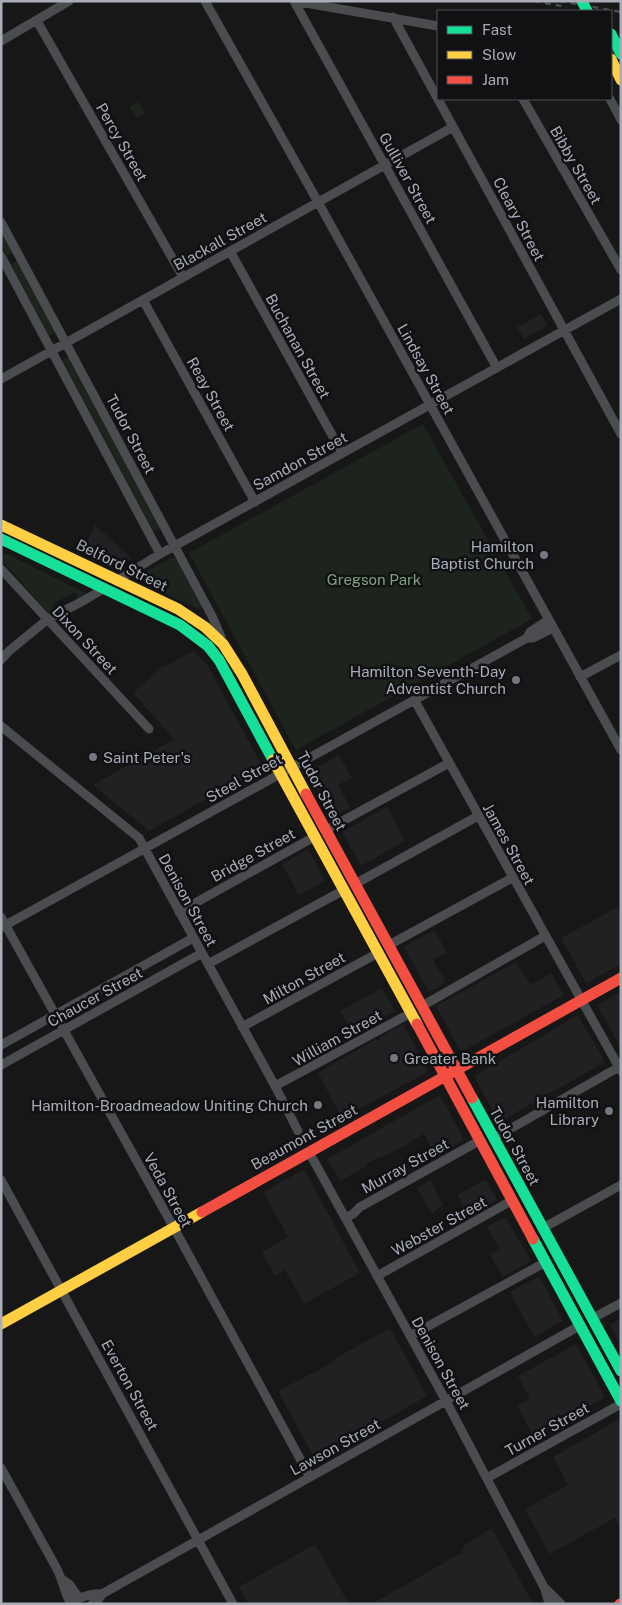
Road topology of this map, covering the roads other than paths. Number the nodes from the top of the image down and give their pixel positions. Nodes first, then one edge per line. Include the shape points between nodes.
1 (69, 1) edge
2 (205, 1) edge
3 (294, 1) edge
4 (393, 17) junction
5 (37, 20) junction
6 (437, 26) edge
7 (613, 37) edge
8 (1, 41) edge
9 (621, 54) edge
10 (612, 61) edge
11 (621, 80) edge
12 (437, 98) edge
13 (438, 100) edge
14 (524, 100) edge
15 (611, 100) edge
16 (621, 120) edge
17 (453, 127) junction
18 (385, 165) junction
19 (318, 202) junction
20 (1, 222) edge
21 (230, 251) junction
22 (18, 254) junction
23 (2, 261) edge
24 (621, 270) edge
25 (183, 277) junction
26 (621, 299) edge
27 (143, 300) junction
28 (564, 331) junction
29 (66, 342) junction
30 (52, 351) junction
31 (497, 368) junction
32 (1, 379) edge
33 (430, 405) junction
34 (617, 417) edge
35 (621, 434) edge
36 (342, 453) junction
37 (255, 502) junction
38 (1, 525) edge
39 (1, 539) edge
40 (175, 546) junction
41 (160, 554) junction
42 (1, 569) edge
43 (118, 580) junction
44 (104, 588) junction
45 (48, 619) junction
46 (550, 624) junction
47 (191, 632) joint
48 (223, 644) junction
49 (621, 654) edge
50 (1, 660) edge
51 (580, 677) junction
52 (414, 701) junction
53 (1, 726) edge
54 (149, 729) dead end
55 (621, 750) edge
56 (449, 763) junction
57 (292, 767) junction
58 (279, 774) junction
59 (478, 816) junction
60 (326, 830) junction
61 (314, 837) junction
62 (144, 848) junction
63 (512, 878) junction
64 (355, 884) junction
65 (344, 890) junction
66 (179, 912) junction
67 (3, 923) edge
68 (545, 936) junction
69 (193, 938) junction
70 (389, 946) junction
71 (202, 953) junction
72 (378, 953) junction
73 (208, 964) junction
74 (621, 978) edge
75 (580, 1000) junction
76 (422, 1006) junction
77 (411, 1012) junction
78 (56, 1015) junction
79 (242, 1027) junction
80 (65, 1030) junction
81 (1, 1045) edge
82 (1, 1065) edge
83 (620, 1068) edge
84 (456, 1070) junction
85 (445, 1076) junction
86 (275, 1086) junction
87 (298, 1131) dead end
88 (494, 1138) junction
89 (479, 1141) junction
90 (309, 1152) junction
91 (1, 1180) edge
92 (621, 1185) edge
93 (513, 1200) junction
94 (345, 1218) junction
95 (174, 1228) junction
96 (543, 1228) junction
97 (546, 1262) junction
98 (377, 1276) junction
99 (62, 1290) junction
100 (621, 1303) edge
101 (593, 1318) junction
102 (1, 1324) edge
103 (581, 1325) junction
104 (410, 1336) junction
105 (621, 1371) edge
106 (446, 1401) junction
107 (621, 1403) edge
108 (1, 1468) edge
109 (310, 1477) junction
110 (487, 1478) junction
111 (198, 1540) junction
112 (63, 1580) junction
113 (546, 1589) junction
114 (102, 1594) junction
115 (82, 1600) edge
116 (71, 1604) edge
117 (92, 1604) edge
118 (233, 1604) edge
119 (549, 1604) edge
120 (562, 1604) edge

1 - 5 street
2 - 19 street, Lindsay Street
3 - 4 street
3 - 18 street, Gulliver Street
4 - 6 street
4 - 12 street, Cleary Street
5 - 8 street
5 - 25 street, Percy Street
7 - 9 main road
10 - 11 main road
13 - 17 street, Cleary Street
14 - 24 street, Bibby Street
15 - 16 street
17 - 18 street, Blackall Street
17 - 28 street, Cleary Street
18 - 19 street, Blackall Street
18 - 31 street, Gulliver Street
19 - 21 street, Blackall Street
19 - 33 street, Lindsay Street
20 - 22 street, Tudor Street
21 - 25 street, Blackall Street
21 - 36 street, Buchanan Street
22 - 23 street
22 - 29 street, Tudor Street
23 - 30 street, Tudor Street
25 - 27 street, Blackall Street
26 - 28 street, Samdon Street
27 - 29 street, Blackall Street
27 - 37 street, Reay Street
28 - 31 street, Samdon Street
28 - 34 street, Cleary Street
29 - 30 street, Blackall Street
29 - 40 street, Tudor Street
30 - 32 street, Blackall Street
30 - 41 street, Tudor Street
31 - 33 street, Samdon Street
33 - 36 street, Samdon Street
33 - 46 street, Lindsay Street
34 - 35 street, Cleary Street
36 - 37 street, Samdon Street
37 - 40 street, Samdon Street
38 - 43 main road, Belford Street
39 - 44 main road, Belford Street
40 - 41 street, Samdon Street
40 - 48 street, Tudor Street
41 - 43 street, Samdon Street
42 - 45 street, Dixon Street
43 - 44 street, Samdon Street
43 - 48 main road, Belford Street via 187,614
44 - 45 street, Samdon Street
44 - 47 main road, Belford Street
45 - 50 street, Samdon Street
45 - 54 street, Dixon Street
46 - 51 street, Lindsay Street
46 - 52 street, Steel Street via 534,638 527,638
47 - 58 main road, Tudor Street via 219,660
48 - 57 main road, Tudor Street
49 - 51 street
51 - 55 street, Lindsay Street
52 - 56 street, James Street
52 - 57 street, Steel Street
53 - 62 street, Denison Street via 139,838
56 - 59 street, James Street
56 - 60 street
57 - 58 street, Steel Street
57 - 60 main road, Tudor Street
58 - 61 main road, Tudor Street
58 - 62 street, Steel Street
59 - 63 street, James Street
59 - 64 street
60 - 64 main road, Tudor Street
61 - 65 main road, Tudor Street
61 - 66 street, Bridge Street
62 - 66 street, Denison Street
62 - 67 street, Steel Street
63 - 68 street, James Street
63 - 70 street
64 - 70 main road, Tudor Street
65 - 72 main road, Tudor Street
65 - 73 street
66 - 69 street, Denison Street
67 - 78 street, Veda Street
68 - 75 street, James Street
68 - 76 street
69 - 71 street, Denison Street
69 - 78 street, Chaucer Street
70 - 76 main road, Tudor Street
71 - 73 street, Denison Street
71 - 80 street, Chaucer Street
72 - 77 main road, Tudor Street
72 - 79 street, Milton Street
73 - 79 street, Denison Street
74 - 75 main road, Beaumont Street
75 - 83 street, James Street
75 - 84 main road, Beaumont Street
76 - 84 main road, Tudor Street
77 - 85 main road, Tudor Street
77 - 86 street, William Street
78 - 80 street, Veda Street
78 - 81 street, Chaucer Street
79 - 86 street, Denison Street
80 - 82 street, Chaucer Street
80 - 95 street, Veda Street
83 - 88 street
84 - 85 main road, Beaumont Street
84 - 88 main road, Tudor Street
85 - 89 main road, Tudor Street
85 - 90 main road, Beaumont Street
86 - 87 street, Denison Street
88 - 96 main road, Tudor Street
89 - 93 main road, Tudor Street
89 - 94 street, Murray Street
90 - 94 street, Denison Street
90 - 95 main road, Beaumont Street
91 - 99 street, Everton Street
92 - 96 street
93 - 97 main road, Tudor Street
93 - 98 street, Webster Street
94 - 98 street, Denison Street
95 - 99 main road, Beaumont Street
95 - 109 street, Veda Street
96 - 101 main road, Tudor Street
97 - 103 main road, Tudor Street
97 - 104 street
98 - 104 street, Denison Street
99 - 102 main road, Beaumont Street
99 - 111 street, Everton Street
100 - 101 street
101 - 105 main road, Tudor Street
103 - 106 street, Lawson Street
103 - 107 main road, Tudor Street
104 - 106 street, Denison Street
106 - 109 street, Lawson Street
106 - 110 street, Denison Street
107 - 110 street, Turner Street
108 - 112 street
109 - 111 street, Lawson Street
110 - 113 street, Denison Street
111 - 114 street, Lawson Street
111 - 118 street, Everton Street
112 - 115 street
112 - 116 street via 63,1590
113 - 119 street, Denison Street
113 - 120 street, Denison Street
114 - 115 street, Lawson Street via 93,1593
114 - 117 street, Lawson Street
115 - 116 street via 74,1600

